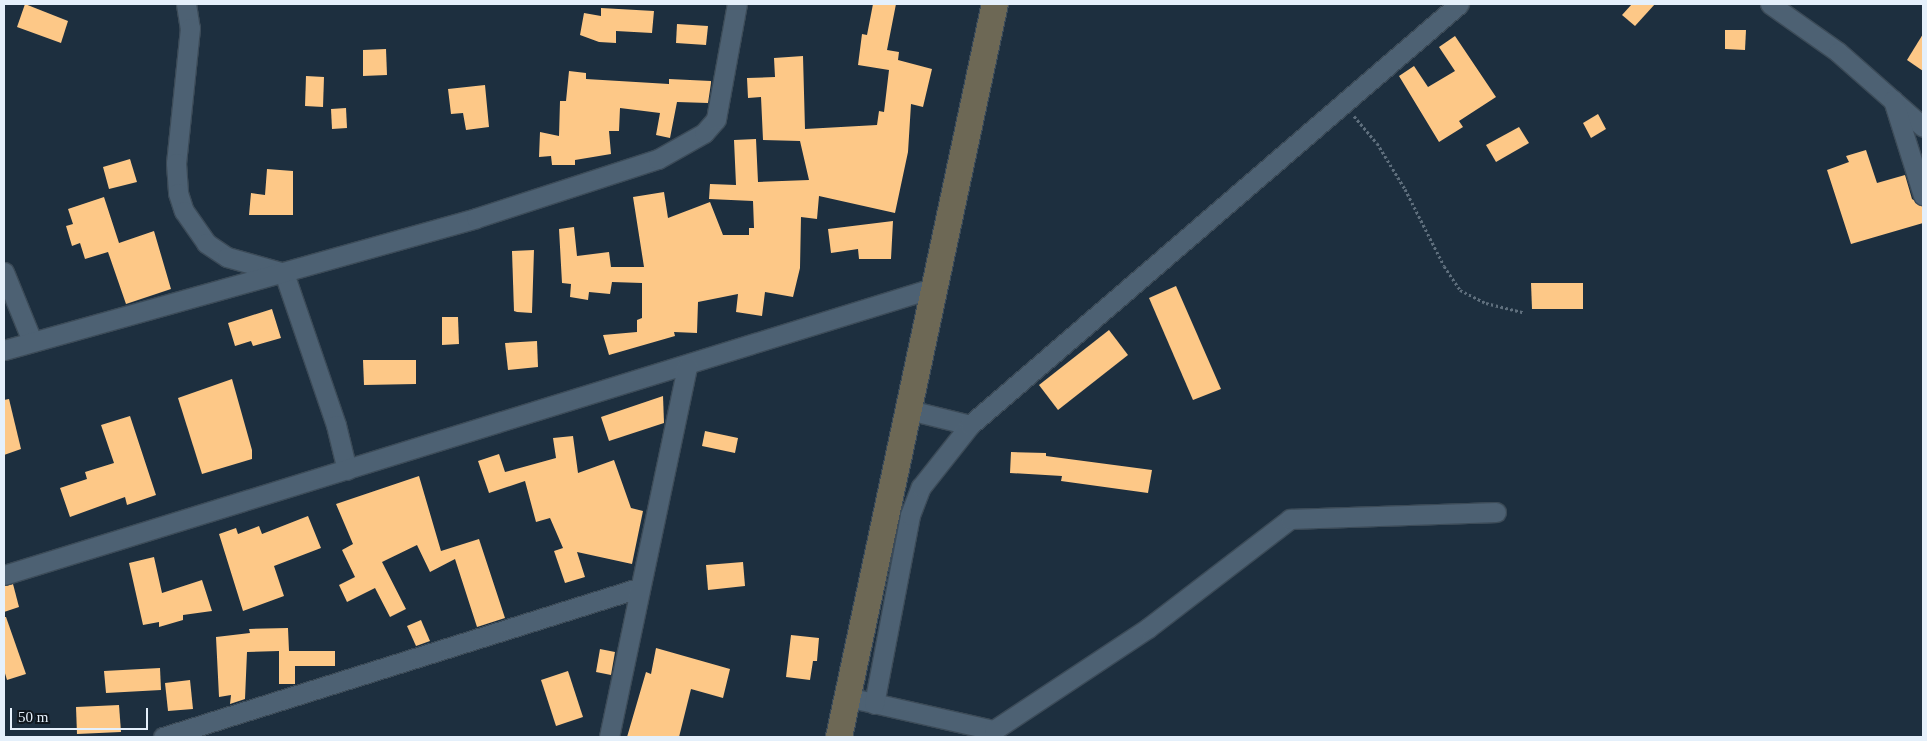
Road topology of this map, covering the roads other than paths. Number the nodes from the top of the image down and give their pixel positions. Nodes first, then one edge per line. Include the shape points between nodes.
1 (186, 4) edge
2 (737, 4) edge
3 (996, 4) edge
4 (1459, 4) edge
5 (1770, 4) edge
6 (1892, 100) junction
7 (1923, 127) edge
8 (1923, 195) edge
9 (4, 272) edge
10 (284, 273) junction
11 (936, 287) junction
12 (32, 341) junction
13 (4, 350) edge
14 (687, 366) junction
15 (909, 410) junction
16 (970, 425) junction
17 (347, 470) junction
18 (1496, 512) dead end
19 (4, 575) edge
20 (638, 588) junction
21 (847, 697) junction
22 (874, 704) junction
23 (163, 737) edge
24 (609, 737) edge
25 (839, 737) edge

1 - 10 street via 190,28 176,163 178,193 184,211 206,243 227,257
2 - 10 street via 716,119 688,144 658,159 570,189
3 - 11 street
4 - 16 street
5 - 6 street via 1838,52
6 - 7 street
6 - 8 street
9 - 12 street
10 - 12 street
10 - 17 street via 336,425
11 - 14 street
11 - 15 street
12 - 13 street
14 - 17 street
14 - 20 street
15 - 16 street
15 - 21 street
16 - 22 street via 921,487 910,515
17 - 19 street
18 - 22 street via 1290,519 1148,628 994,730
20 - 23 street
20 - 24 street
21 - 22 street
21 - 25 street

